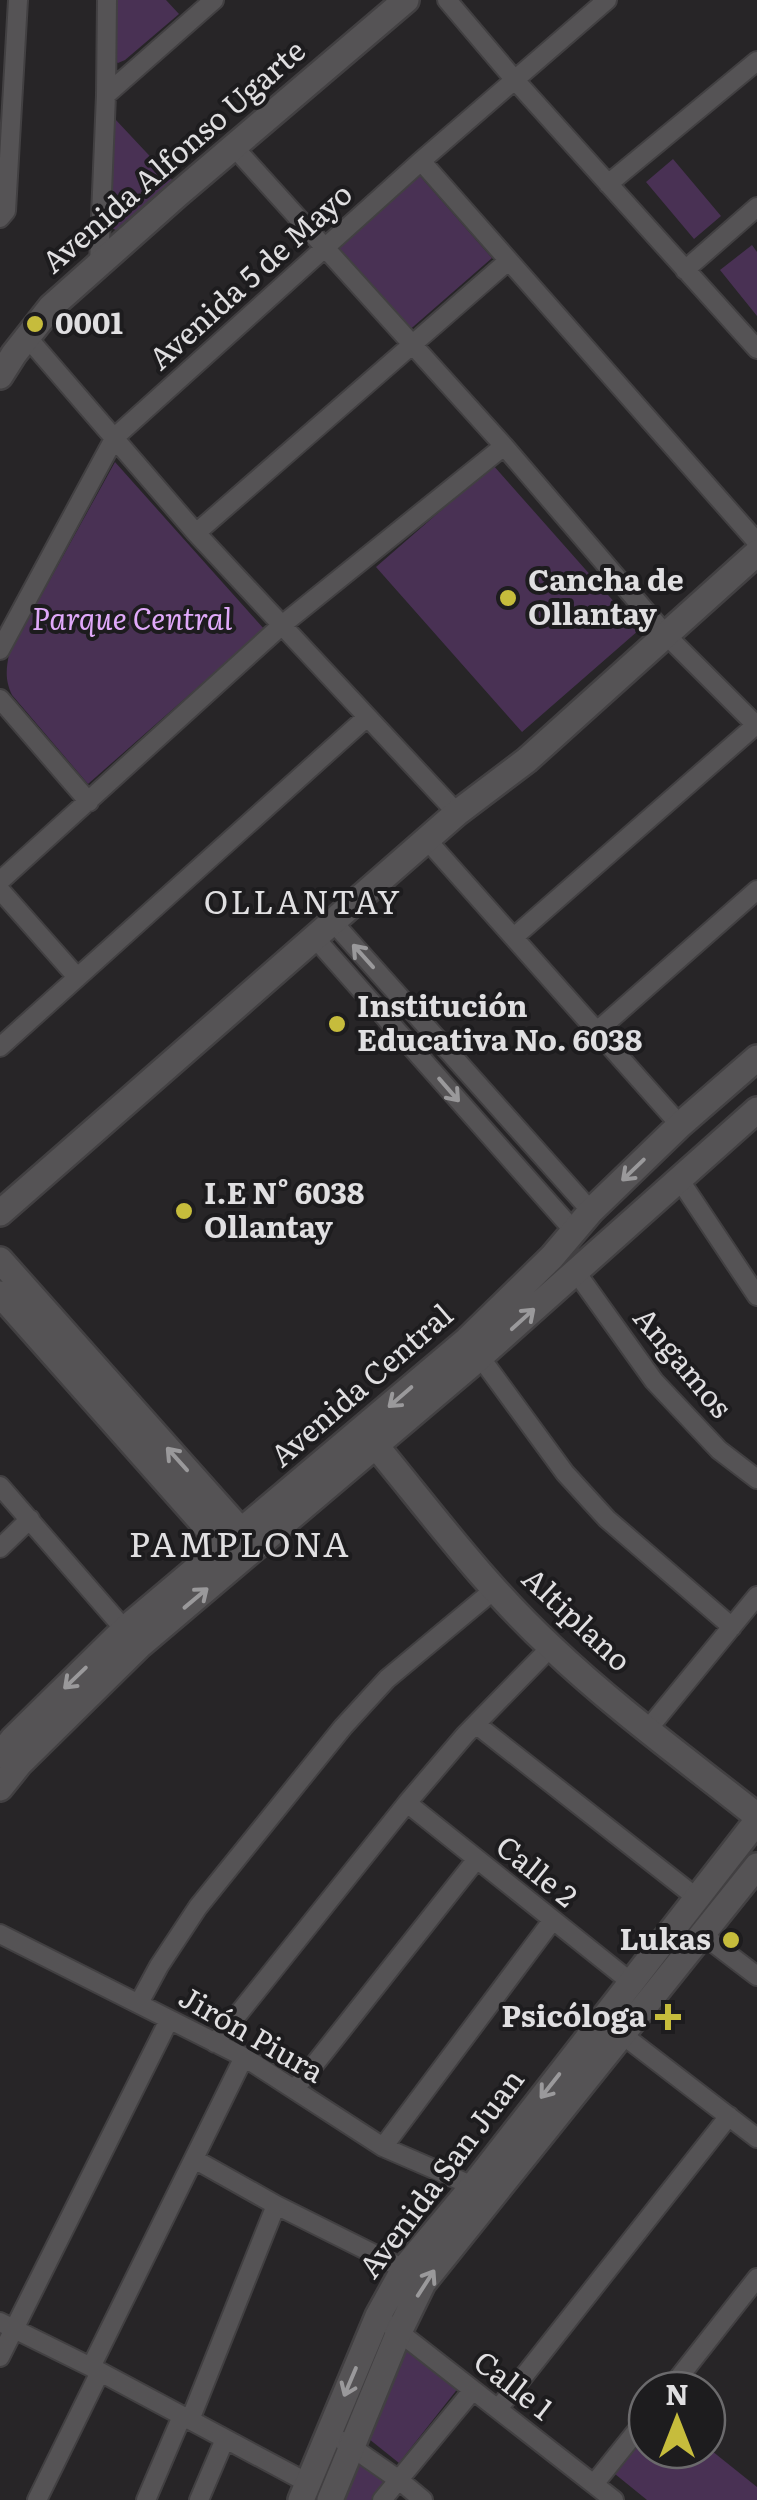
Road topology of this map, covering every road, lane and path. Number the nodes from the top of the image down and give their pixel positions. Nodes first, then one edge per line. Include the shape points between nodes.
1 (18, 0) edge
2 (107, 0) edge
3 (214, 0) edge
4 (406, 0) edge
5 (447, 0) edge
6 (608, 0) edge
7 (757, 61) edge
8 (514, 79) junction
9 (106, 95) junction
10 (234, 147) junction
11 (421, 161) junction
12 (608, 184) junction
13 (757, 207) edge
14 (2, 213) edge
15 (325, 248) junction
16 (508, 261) junction
17 (99, 265) junction
18 (685, 270) junction
19 (27, 337) junction
20 (412, 344) junction
21 (757, 349) edge
22 (0, 376) edge
23 (115, 437) junction
24 (504, 446) junction
25 (196, 533) junction
26 (757, 542) edge
27 (757, 553) edge
28 (282, 625) junction
29 (667, 636) junction
30 (0, 650) edge
31 (0, 699) edge
32 (367, 717) junction
33 (756, 725) edge
34 (89, 802) junction
35 (456, 813) junction
36 (427, 840) junction
37 (0, 881) edge
38 (0, 890) edge
39 (757, 890) edge
40 (324, 930) junction
41 (514, 937) junction
42 (78, 977) junction
43 (596, 1032) junction
44 (0, 1047) edge
45 (757, 1058) edge
46 (757, 1110) edge
47 (680, 1125) junction
48 (679, 1179) junction
49 (590, 1211) junction
50 (0, 1212) edge
51 (574, 1231) junction
52 (0, 1260) edge
53 (576, 1272) junction
54 (0, 1294) edge
55 (757, 1296) edge
56 (473, 1348) junction
57 (91, 1379) junction
58 (376, 1446) junction
59 (757, 1479) edge
60 (0, 1486) edge
61 (30, 1520) junction
62 (233, 1540) junction
63 (0, 1548) edge
64 (495, 1589) junction
65 (757, 1596) edge
66 (732, 1627) junction
67 (132, 1638) junction
68 (550, 1647) junction
69 (477, 1725) junction
70 (648, 1729) junction
71 (0, 1755) edge
72 (0, 1788) edge
73 (407, 1803) junction
74 (757, 1819) edge
75 (476, 1860) junction
76 (757, 1866) edge
77 (698, 1898) junction
78 (552, 1921) junction
79 (0, 1934) edge
80 (702, 1935) junction
81 (757, 1976) edge
82 (632, 1983) junction
83 (139, 2002) junction
84 (169, 2020) junction
85 (613, 2027) junction
86 (215, 2042) junction
87 (244, 2057) junction
88 (295, 2090) junction
89 (728, 2116) junction
90 (757, 2138) edge
91 (384, 2147) junction
92 (194, 2160) junction
93 (473, 2186) junction
94 (276, 2204) junction
95 (404, 2268) junction
96 (757, 2278) edge
97 (378, 2316) junction
98 (7, 2326) edge
99 (399, 2332) junction
100 (0, 2357) edge
101 (96, 2370) junction
102 (685, 2370) edge
103 (474, 2390) junction
104 (498, 2410) junction
105 (186, 2418) junction
106 (328, 2434) junction
107 (225, 2439) junction
108 (627, 2443) edge
109 (352, 2446) junction
110 (399, 2480) junction
111 (594, 2484) junction
112 (304, 2491) edge
113 (37, 2500) edge
114 (146, 2500) edge
115 (199, 2500) edge
116 (330, 2500) edge
117 (382, 2500) edge
118 (423, 2500) edge
119 (614, 2500) edge

1 - 14 street
2 - 9 street
3 - 9 street
4 - 10 main road, Avenida Alfonso Ugarte
5 - 8 street
6 - 8 street, Avenida 5 de Mayo
7 - 12 street
8 - 11 street, Avenida 5 de Mayo
8 - 12 street
9 - 17 street
10 - 15 street
10 - 17 main road, Avenida Alfonso Ugarte
11 - 15 street, Avenida 5 de Mayo
11 - 16 street
12 - 18 street
13 - 18 street
15 - 20 street
15 - 23 street, Avenida 5 de Mayo
16 - 20 street
16 - 26 street
17 - 19 main road, Avenida Alfonso Ugarte
18 - 21 street
19 - 22 main road, Avenida Alfonso Ugarte
19 - 23 street
20 - 24 street
20 - 25 street
23 - 25 street
23 - 30 street, Avenida 5 de Mayo
24 - 28 street
24 - 29 street
25 - 28 street
27 - 29 main road
28 - 32 street
28 - 34 street
29 - 33 street
29 - 35 main road via 527,760
31 - 34 street
32 - 35 street
32 - 42 street
33 - 41 street
34 - 37 street
35 - 36 main road
36 - 40 main road
36 - 41 street
38 - 42 street
39 - 43 street
49 -> 40 street
40 - 50 main road
40 -> 51 street
41 - 43 street
42 - 44 street
43 - 47 street
45 - 47 main road, Avenida Central
46 - 48 main road, Avenida Central
47 -> 49 main road, Avenida Central
48 - 53 main road, Avenida Central
48 - 55 street
49 - 51 main road, Avenida Central
51 - 56 main road, Avenida Central
52 - 57 main road
56 -> 53 main road, Avenida Central
53 - 59 street, Angamos via 654,1381 718,1450
54 - 57 main road
56 - 58 main road, Avenida Central
56 -> 62 main road, Avenida Central
56 - 66 street via 607,1519
57 - 62 main road
58 - 64 main road, Altiplano
67 -> 58 main road, Avenida Central
60 - 61 street
61 - 63 street
61 - 67 street
62 - 67 main road, Avenida Central
64 - 68 main road, Altiplano
64 - 83 street via 387,1679 344,1727 198,1907
65 - 66 street
66 - 70 street
67 -> 71 main road, Avenida Central
67 - 72 main road, Avenida Central
68 - 69 street
68 - 70 main road, Altiplano
69 - 73 street
69 - 77 street
70 - 74 main road, Altiplano
73 - 75 street, Calle 2
73 - 86 street
74 - 77 main road, Avenida San Juan
75 - 78 street, Calle 2
75 - 88 street
76 - 80 main road, Avenida San Juan
77 - 82 main road, Avenida San Juan
78 - 82 street, Calle 2
78 - 91 street
79 - 83 street, Jirón Piura
80 - 81 street
80 - 85 main road, Avenida San Juan
82 - 85 main road, Avenida San Juan
83 - 84 street, Jirón Piura
84 - 86 street, Jirón Piura
84 - 98 street
85 - 89 street
85 -> 93 main road, Avenida San Juan
99 -> 85 main road, Avenida San Juan via 423,2283
86 - 87 street, Jirón Piura
87 - 88 street, Jirón Piura
87 - 92 street
88 - 91 street, Jirón Piura
89 - 90 street
89 - 104 street
91 - 93 street, Jirón Piura
92 - 94 street
92 - 101 street
93 - 95 main road, Avenida San Juan
94 - 95 street
94 - 105 street
95 - 97 main road, Avenida San Juan
96 - 102 street
97 - 99 street, Calle 1
97 -> 106 main road, Avenida San Juan
98 - 100 street
98 - 101 street
99 - 103 street, Calle 1
99 - 109 main road, Avenida San Juan
101 - 105 street
101 - 113 street
103 - 104 street, Calle 1
103 - 110 street
104 - 111 street, Calle 1
105 - 107 street
105 - 114 street
106 - 109 street
106 - 112 main road, Avenida San Juan
107 - 112 street
107 - 115 street
108 - 111 street
109 - 110 street
109 - 116 main road, Avenida San Juan
110 - 117 street
110 - 118 street
111 - 119 street, Calle 1

